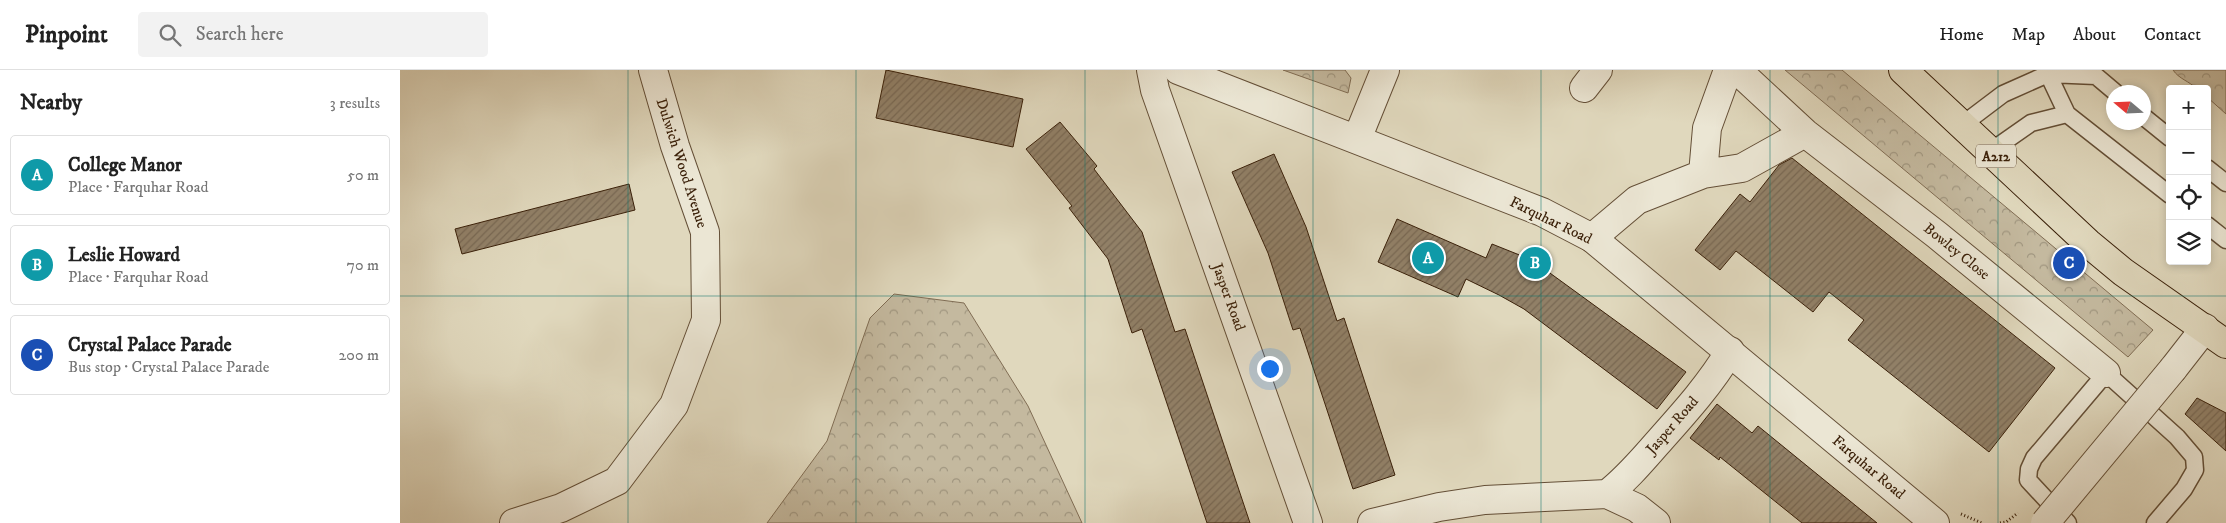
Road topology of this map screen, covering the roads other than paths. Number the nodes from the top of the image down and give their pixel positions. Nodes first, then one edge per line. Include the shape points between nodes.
1 (653, 70) edge
2 (1151, 70) edge
3 (1178, 70) edge
4 (1385, 70) edge
5 (1728, 70) edge
6 (1737, 70) edge
7 (1903, 70) edge
8 (2048, 74) junction
9 (2107, 85) edge
10 (2067, 114) junction
11 (2151, 123) edge
12 (1962, 125) junction
13 (1805, 133) junction
14 (2166, 135) edge
15 (1357, 139) junction
16 (1991, 151) junction
17 (2211, 171) edge
18 (1703, 174) junction
19 (2226, 184) edge
20 (2166, 192) edge
21 (2211, 228) edge
22 (1592, 238) junction
23 (2226, 240) edge
24 (2204, 328) junction
25 (2226, 344) edge
26 (1730, 351) junction
27 (2106, 373) junction
28 (1608, 494) junction
29 (2034, 517) edge
30 (514, 523) edge
31 (1308, 523) edge
32 (1372, 523) edge
33 (1656, 523) edge
34 (1935, 523) edge
35 (2068, 523) edge
36 (2155, 523) edge

1 - 30 street, Dulwich Wood Avenue via 705,232 706,320 674,405 617,481 560,508
2 - 31 street, Jasper Road via 1155,90
3 - 15 street, Farquhar Road
4 - 15 street
5 - 18 street via 1707,128
6 - 13 street, Bowley Close
7 - 12 main road, A212
8 - 9 lane via 2096,76
8 - 10 lane
8 - 12 lane via 2003,94
10 - 16 lane via 2038,120
10 - 20 lane
11 - 14 lane
12 - 16 main road, A212
13 - 18 street via 1742,168
13 - 27 street, Bowley Close
15 - 22 street, Farquhar Road via 1542,212
16 - 24 main road, A212 via 2088,243 2123,272
17 - 19 lane
18 - 22 street via 1637,200
21 - 23 lane
22 - 26 street, Farquhar Road
24 - 25 main road, A212
24 - 29 street, bridge via 2173,369
26 - 28 street, Jasper Road via 1682,415 1623,482
26 - 34 street, Farquhar Road
27 - 35 lane via 2034,458 2029,469 2028,480
27 - 36 lane, Bowley Close via 2194,457 2195,470 2184,489
28 - 32 street via 1485,500
28 - 33 street via 1637,508

